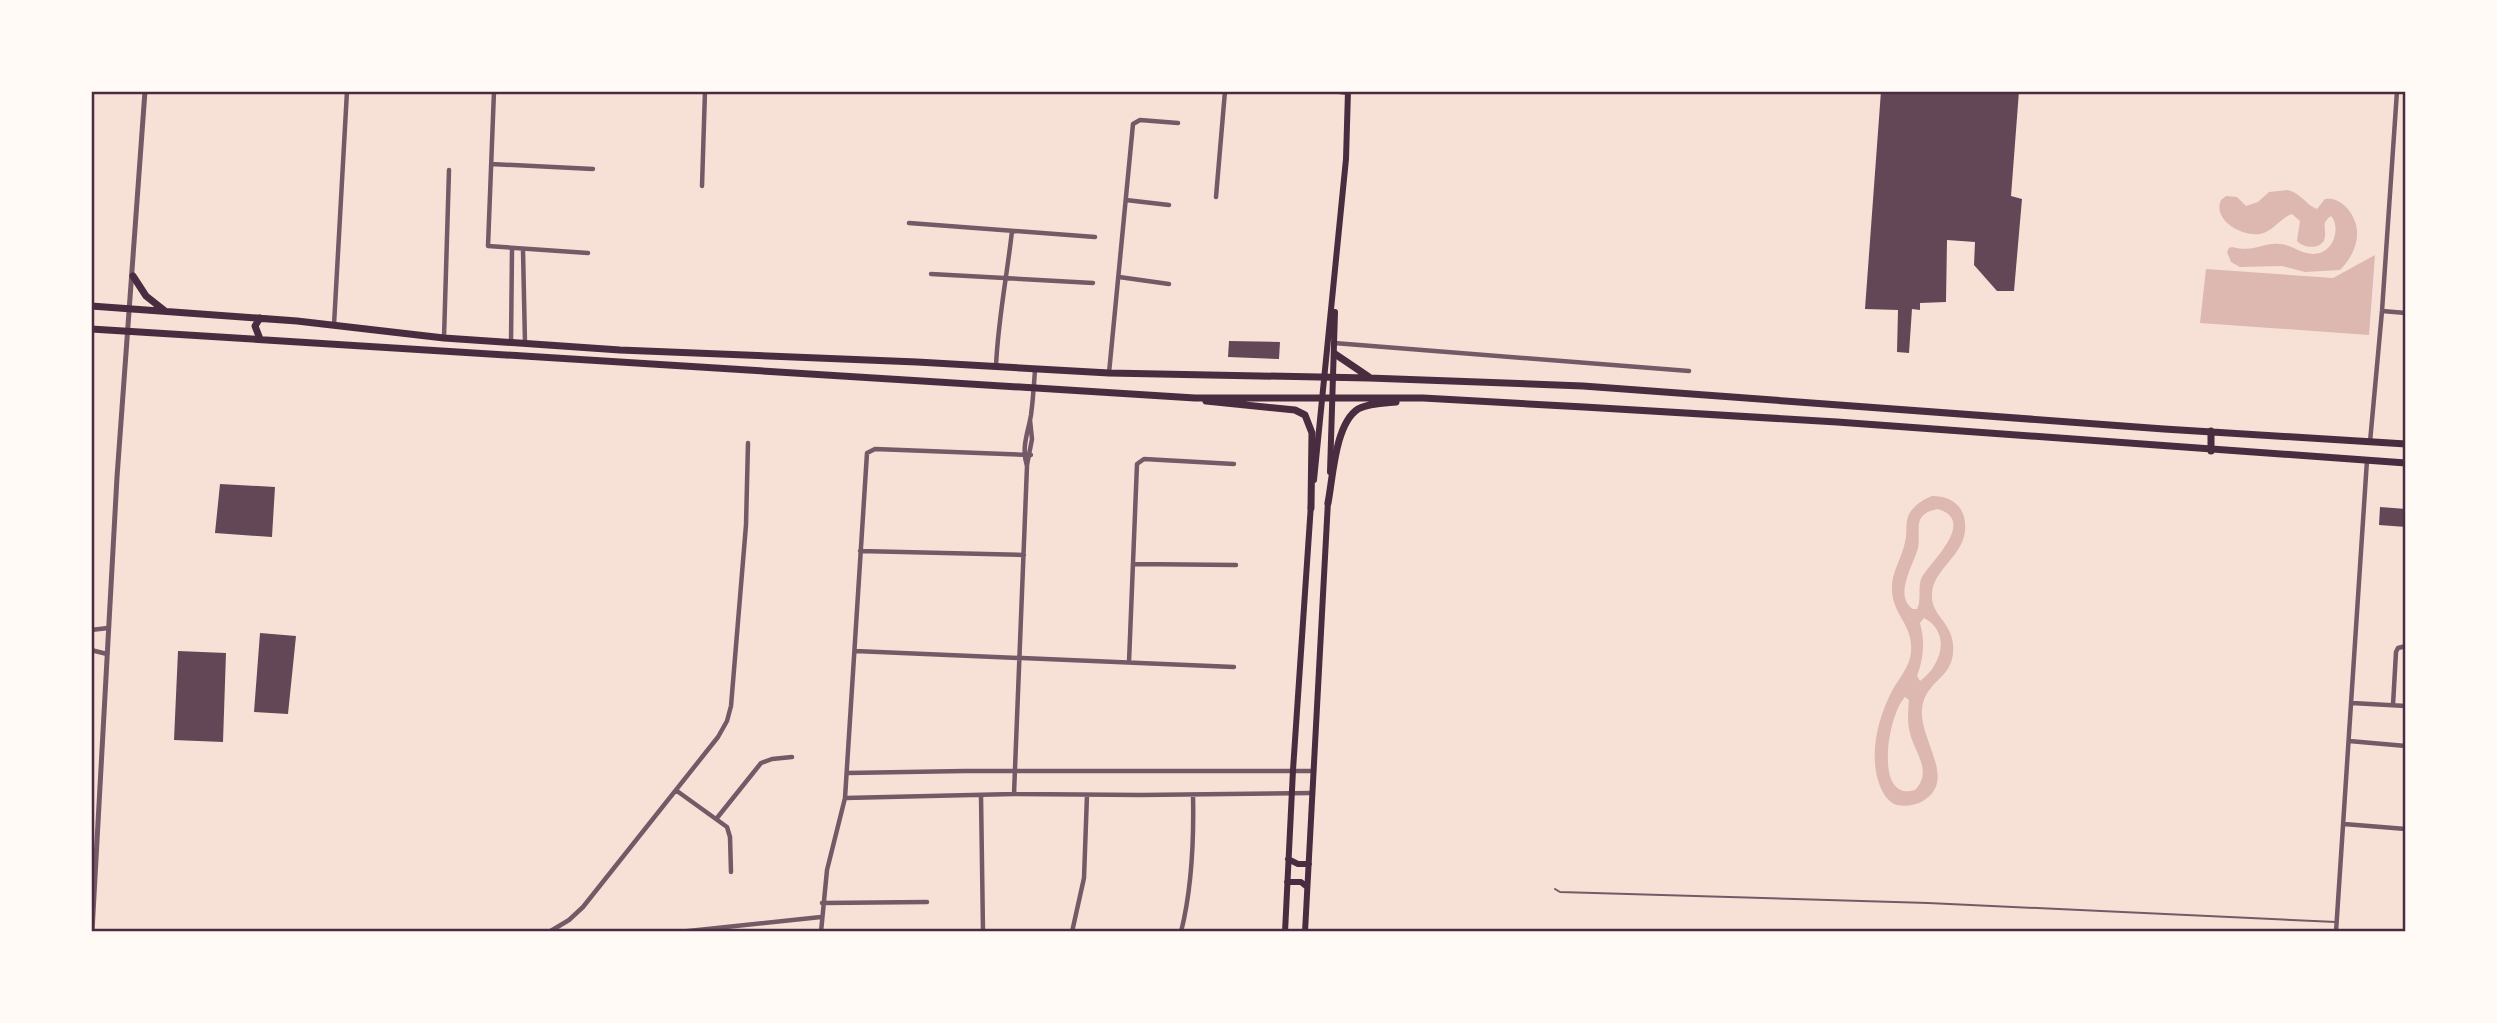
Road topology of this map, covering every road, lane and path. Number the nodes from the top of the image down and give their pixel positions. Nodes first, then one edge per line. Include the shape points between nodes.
1 (145, 91) edge
2 (347, 91) edge
3 (494, 91) edge
4 (705, 91) edge
5 (1225, 91) edge
6 (1332, 91) edge
7 (2397, 91) edge
8 (1348, 92) edge
9 (1178, 123) dead end
10 (491, 164) junction
11 (593, 169) dead end
12 (449, 170) dead end
13 (702, 186) dead end
14 (1216, 197) dead end
15 (1126, 200) junction
16 (1169, 205) dead end
17 (908, 223) dead end
18 (1013, 231) junction
19 (1095, 237) dead end
20 (512, 249) junction
21 (523, 250) junction
22 (588, 253) dead end
23 (931, 274) dead end
24 (133, 276) junction
25 (523, 276) junction
26 (512, 277) junction
27 (1119, 277) junction
28 (1007, 278) junction
29 (1093, 283) dead end
30 (1169, 284) dead end
31 (91, 306) edge
32 (130, 308) junction
33 (2382, 311) junction
34 (166, 312) junction
35 (2406, 313) edge
36 (260, 318) junction
37 (334, 325) junction
38 (91, 329) edge
39 (511, 330) junction
40 (524, 330) junction
41 (128, 331) junction
42 (444, 338) junction
43 (260, 339) junction
44 (511, 343) junction
45 (1332, 343) junction
46 (525, 344) junction
47 (1335, 354) junction
48 (996, 368) junction
49 (1035, 370) junction
50 (1689, 371) dead end
51 (1109, 373) junction
52 (1325, 377) junction
53 (1334, 377) junction
54 (1369, 378) junction
55 (1034, 387) junction
56 (1195, 398) junction
57 (1324, 398) junction
58 (1334, 398) junction
59 (1423, 398) junction
60 (1030, 420) junction
61 (2211, 431) junction
62 (2370, 442) junction
63 (748, 443) dead end
64 (2406, 444) edge
65 (2211, 451) junction
66 (1024, 454) junction
67 (1031, 455) junction
68 (2367, 460) junction
69 (2406, 463) edge
70 (1234, 464) dead end
71 (1027, 466) junction
72 (1328, 503) junction
73 (1311, 508) junction
74 (860, 551) junction
75 (1024, 555) junction
76 (1133, 564) junction
77 (1236, 565) dead end
78 (108, 628) junction
79 (91, 630) edge
80 (2406, 646) edge
81 (91, 650) edge
82 (855, 650) junction
83 (107, 654) junction
84 (1019, 656) junction
85 (1129, 662) junction
86 (1234, 667) dead end
87 (2352, 703) junction
88 (2393, 705) junction
89 (2406, 706) edge
90 (2349, 741) junction
91 (2406, 746) edge
92 (792, 757) dead end
93 (1293, 770) junction
94 (1014, 771) junction
95 (1312, 771) junction
96 (847, 773) junction
97 (677, 791) junction
98 (1291, 793) junction
99 (1312, 793) junction
100 (1014, 794) junction
101 (981, 795) junction
102 (1087, 795) junction
103 (1193, 795) junction
104 (845, 798) junction
105 (717, 818) junction
106 (2344, 824) junction
107 (2406, 829) edge
108 (1288, 859) junction
109 (93, 864) edge
110 (1309, 864) junction
111 (732, 872) dead end
112 (1287, 882) junction
113 (1307, 887) junction
114 (1555, 889) dead end
115 (92, 894) edge
116 (927, 902) dead end
117 (822, 903) junction
118 (821, 917) junction
119 (2336, 922) junction
120 (92, 932) edge
121 (550, 932) edge
122 (679, 932) edge
123 (821, 932) edge
124 (983, 932) edge
125 (1072, 932) edge
126 (1181, 932) edge
127 (1285, 932) edge
128 (1305, 932) edge
129 (2336, 932) edge

1 - 24 street
2 - 37 street
3 - 10 street
4 - 13 street
5 - 14 street
6 - 8 street
7 - 33 street
8 - 45 main road
9 - 15 street via 1140,120 1133,124
10 - 11 street
10 - 20 street via 488,245
12 - 42 street
15 - 16 street
15 - 27 street
17 - 18 street
18 - 19 street
18 - 28 street
20 - 21 street
20 - 26 street
21 - 22 street
21 - 25 street
23 - 28 street
24 - 32 street
24 - 34 main road via 146,296
25 - 26 street
25 - 40 street
26 - 39 street
27 - 30 street
27 - 51 street
28 - 29 street
28 - 48 street
31 - 32 main road
32 - 34 main road
32 - 41 street
33 - 35 street
33 - 62 street
34 - 36 main road
36 - 37 main road
36 - 43 main road via 255,326
37 - 42 main road
38 - 41 main road
39 - 40 street
39 - 44 street
40 - 46 street
41 - 43 main road
41 - 78 street
42 - 44 main road
43 - 55 main road
44 - 46 main road
45 - 47 main road
45 - 50 street
45 - 52 main road
46 - 48 main road
47 - 53 main road
47 - 54 main road
48 - 49 main road
49 - 51 main road
49 - 55 street
51 - 52 main road
52 - 53 main road
52 - 57 main road
53 - 54 main road
53 - 58 main road
54 - 61 main road via 1583,386
55 - 56 main road
55 - 60 street
56 - 57 main road
56 - 73 main road via 1306,415 1312,433
57 - 58 main road
57 - 73 main road
58 - 59 main road
58 - 72 main road
59 - 65 main road via 1837,422
59 - 72 main road via 1370,405 1348,419 1339,439
60 - 66 street
60 - 67 street
61 - 62 main road
61 - 65 main road
62 - 64 main road
63 - 97 street via 730,711 718,737
65 - 68 main road
66 - 67 street
66 - 71 street
66 - 74 street via 875,449 867,453
67 - 71 street
68 - 69 main road
68 - 87 street
70 - 76 street via 1139,461
71 - 75 street
72 - 95 main road
73 - 93 main road
74 - 75 street
74 - 82 street
75 - 84 street
76 - 77 street
76 - 85 street
78 - 79 street
78 - 83 street
80 - 88 street via 2396,652
81 - 83 street
82 - 84 street
82 - 96 street
83 - 109 street
84 - 85 street
84 - 94 street
85 - 86 street
87 - 88 street
87 - 90 street
88 - 89 street
90 - 91 street
90 - 106 street
92 - 105 street via 761,763
93 - 94 street
93 - 95 street
93 - 98 main road
94 - 96 street
94 - 100 street
95 - 99 main road
96 - 104 street
97 - 105 street
97 - 121 street via 583,907
98 - 99 street
98 - 103 street
98 - 108 main road
99 - 110 main road
100 - 101 street
100 - 102 street
101 - 104 street
101 - 124 street
102 - 103 street
102 - 125 street via 1084,878
103 - 126 street
104 - 117 street
105 - 111 street via 729,832
106 - 107 street
106 - 119 street
108 - 110 main road
108 - 112 main road
109 - 115 street
110 - 113 main road
112 - 113 main road
112 - 127 main road
113 - 128 main road
114 - 119 lane
115 - 120 street
116 - 117 street
117 - 118 street
118 - 122 street
118 - 123 street
119 - 129 street

